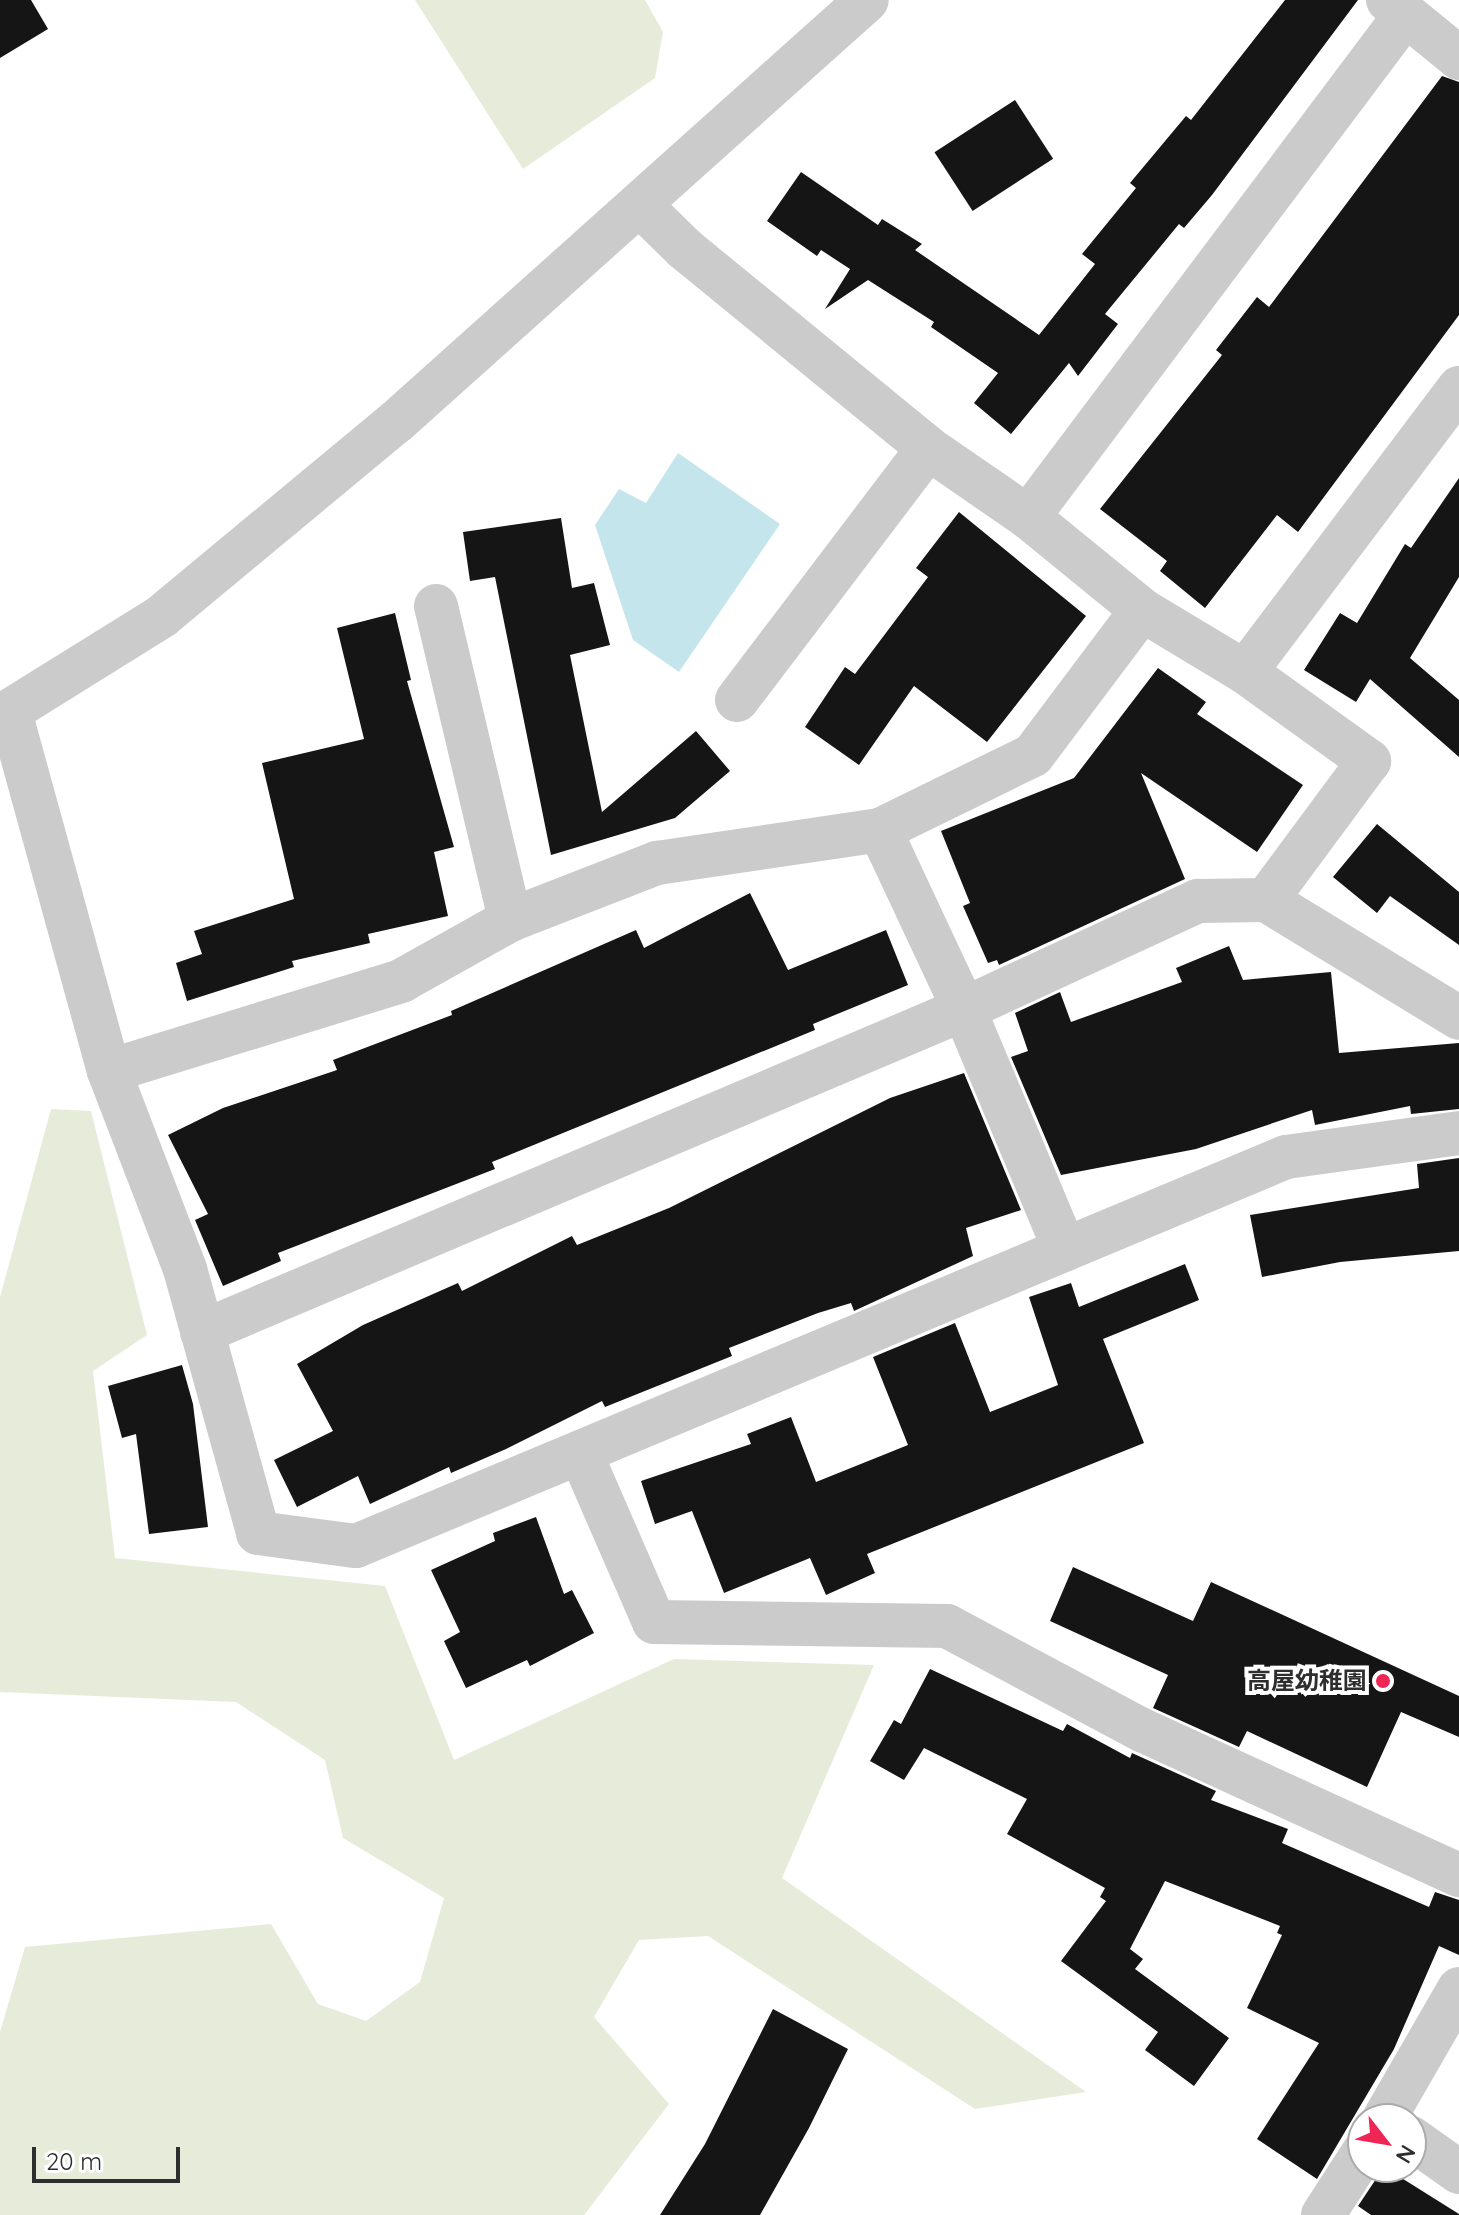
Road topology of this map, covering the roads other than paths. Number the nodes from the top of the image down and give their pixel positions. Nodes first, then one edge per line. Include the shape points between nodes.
1 (867, 0) edge
2 (1397, 7) edge
3 (1459, 58) edge
4 (640, 205) junction
5 (1456, 399) edge
6 (928, 448) junction
7 (1028, 517) junction
8 (436, 606) dead end
9 (1142, 610) junction
10 (1245, 672) junction
11 (737, 700) dead end
12 (5, 714) edge
13 (880, 830) junction
14 (1266, 900) junction
15 (510, 920) junction
16 (964, 1009) junction
17 (1459, 1018) edge
18 (109, 1071) junction
19 (1459, 1133) edge
20 (1065, 1250) junction
21 (202, 1332) junction
22 (581, 1454) junction
23 (1459, 1875) edge
24 (1459, 1989) edge
25 (1393, 2103) edge
26 (1427, 2149) edge
27 (1459, 2172) edge
28 (1347, 2178) edge
29 (1323, 2215) edge

1 - 4 street
2 - 3 street
2 - 7 street
4 - 6 street via 685,249
4 - 12 street via 396,422 162,616
5 - 10 street
6 - 7 street
6 - 11 street
7 - 9 street
8 - 15 street
9 - 10 street
9 - 13 street via 1033,755
10 - 14 street via 1369,761
12 - 18 street
13 - 15 street via 657,863
13 - 16 street
14 - 16 street via 1198,901
14 - 17 street
15 - 18 street via 401,981
16 - 20 street
16 - 21 street
18 - 21 street via 185,1269
19 - 20 street via 1286,1157
20 - 22 street
21 - 22 street via 258,1533 356,1546
22 - 23 street via 654,1622 947,1626 1142,1730
24 - 25 street
26 - 27 street
28 - 29 street

